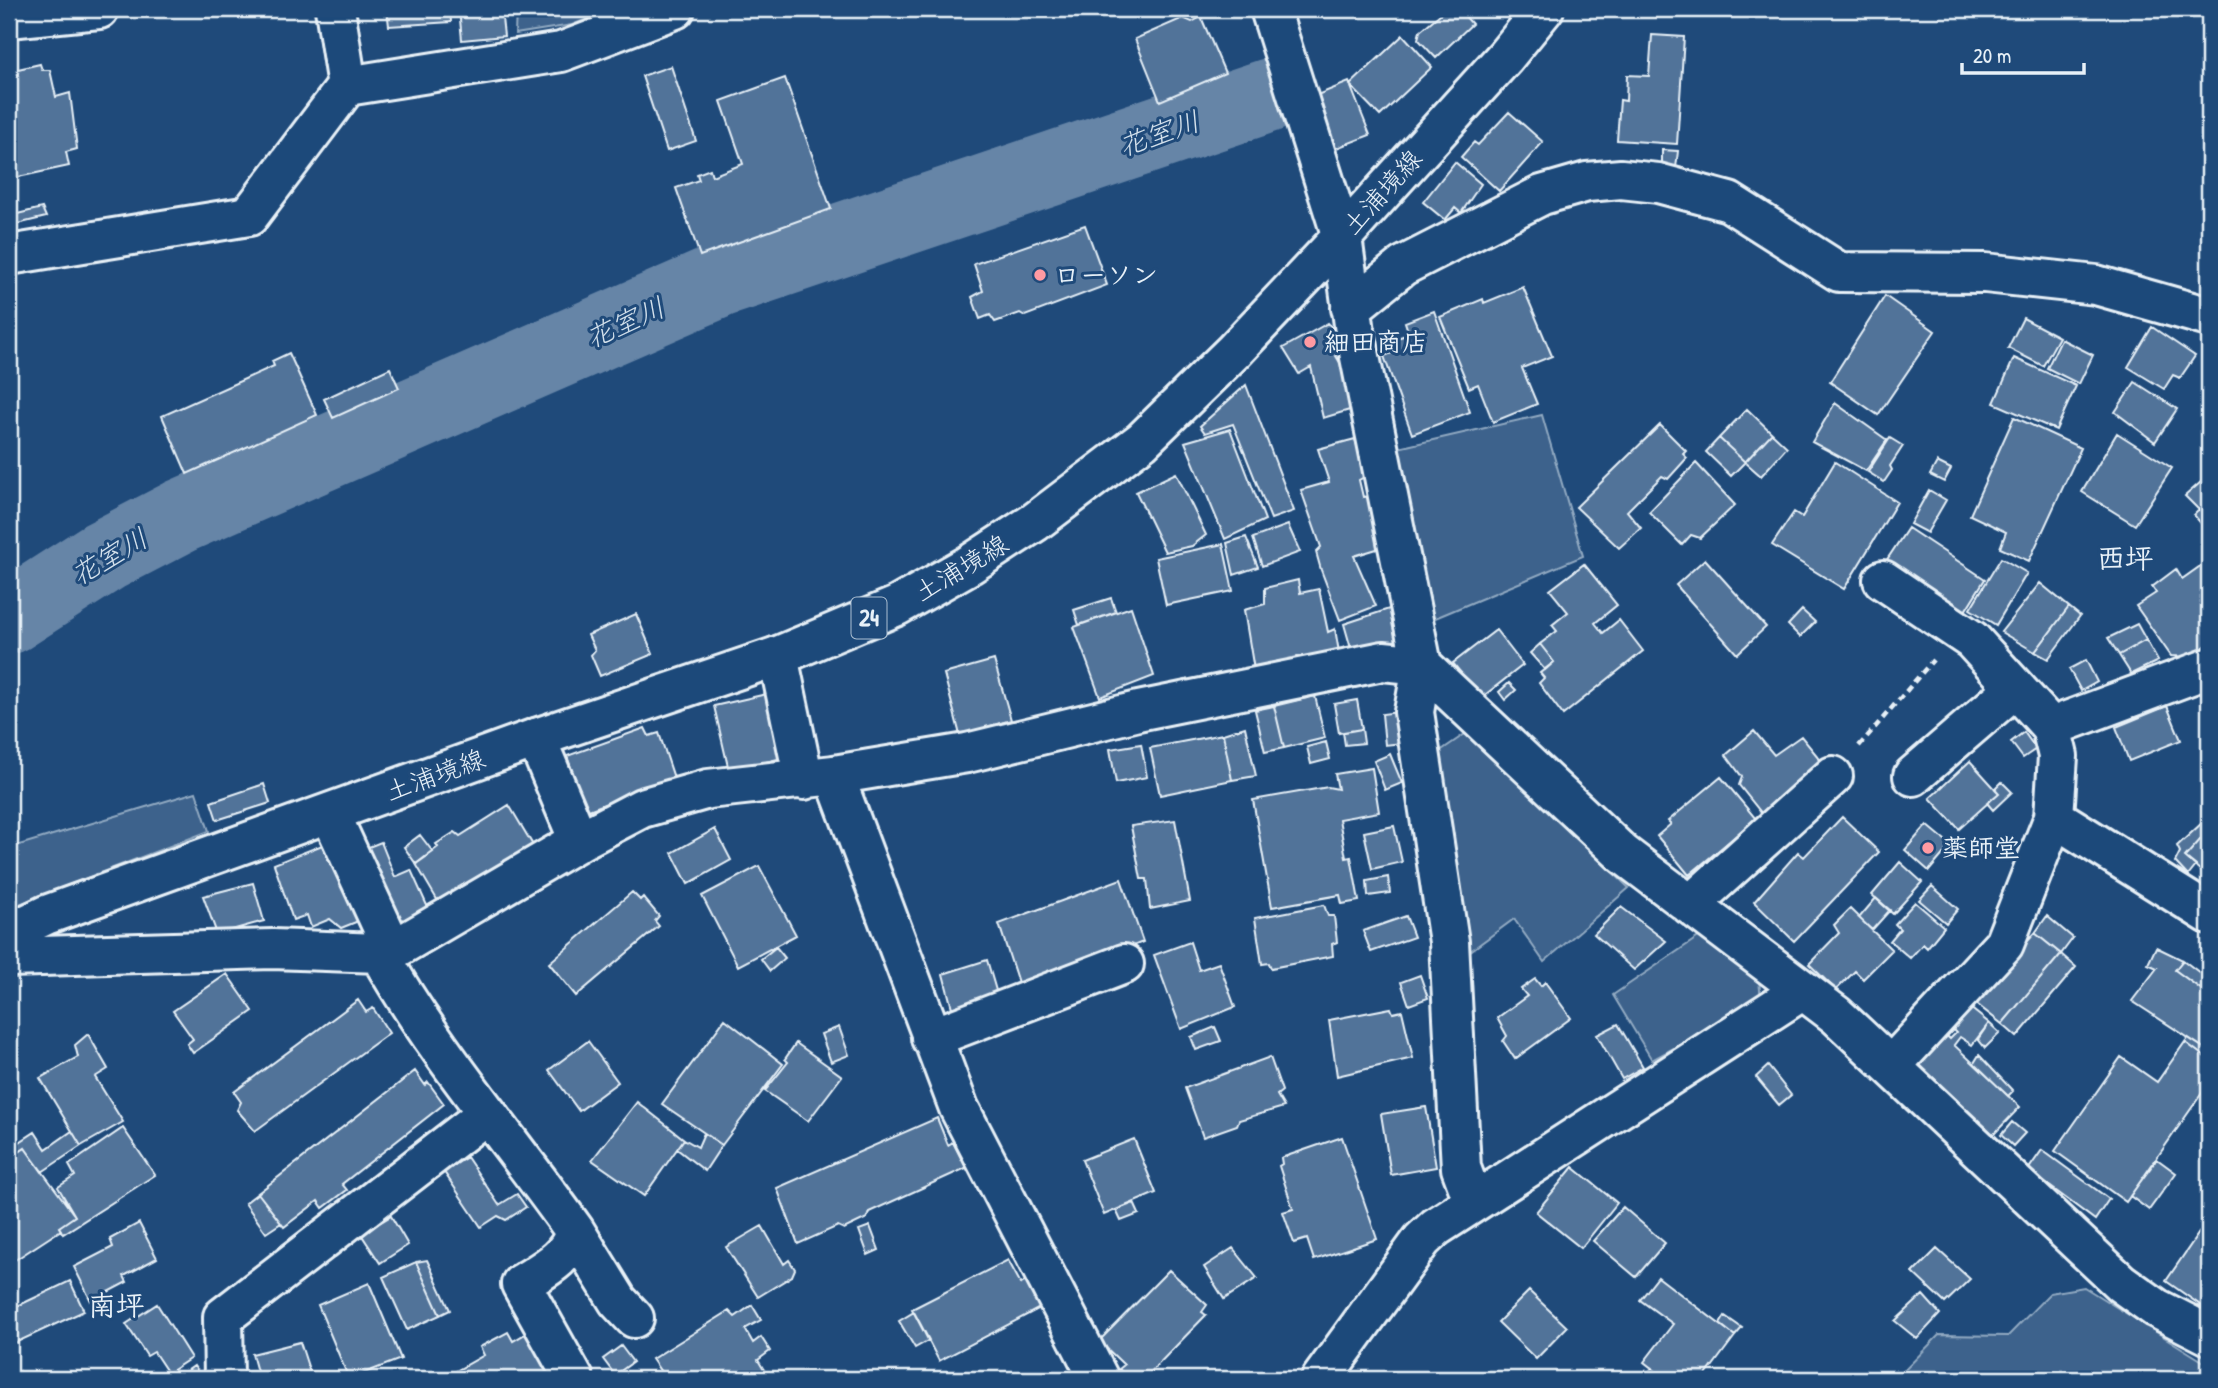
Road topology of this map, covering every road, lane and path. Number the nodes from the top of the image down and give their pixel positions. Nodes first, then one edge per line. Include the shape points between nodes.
1 (99, 9) edge
2 (335, 9) edge
3 (675, 9) edge
4 (1270, 9) edge
5 (1544, 9) edge
6 (9, 18) edge
7 (347, 86) junction
8 (1342, 237) junction
9 (9, 255) edge
10 (1351, 308) junction
11 (2209, 317) edge
12 (1883, 580) dead end
13 (1959, 630) junction
14 (778, 656) junction
15 (1422, 665) junction
16 (2209, 668) edge
17 (2015, 688) junction
18 (2050, 727) junction
19 (536, 738) junction
20 (1833, 776) joint
21 (1913, 776) dead end
22 (819, 777) junction
23 (330, 813) junction
24 (2054, 817) junction
25 (579, 841) junction
26 (1689, 905) junction
27 (2209, 914) edge
28 (9, 933) edge
29 (386, 952) junction
30 (9, 957) edge
31 (1124, 964) dead end
32 (1803, 990) junction
33 (930, 1038) junction
34 (1892, 1065) junction
35 (485, 1115) junction
36 (1473, 1200) junction
37 (575, 1231) junction
38 (634, 1318) dead end
39 (2209, 1335) edge
40 (224, 1379) edge
41 (574, 1379) edge
42 (1099, 1379) edge
43 (1321, 1379) edge

1 - 6 street
2 - 7 street
3 - 7 street via 561,52
4 - 8 street
5 - 8 street, 土浦境線 / 24
7 - 9 street via 249,216
8 - 10 street
8 - 14 street, 土浦境線 / 24 via 1142,440 1035,522 897,606
10 - 11 street via 1403,266 1542,195 1587,182 1621,179 1658,183 1730,202 1839,272 1985,273 2096,285
10 - 15 street
12 - 13 street
13 - 17 street
13 - 20 path
14 - 19 street, 土浦境線 / 24
14 - 22 street
15 - 22 street via 1383,661 1138,711 967,753
15 - 26 street via 1623,854
15 - 36 street via 1414,712 1449,942 1461,1168
16 - 18 street
17 - 18 street
17 - 21 street
18 - 24 street via 2058,756
19 - 23 street, 土浦境線 / 24
19 - 25 street
20 - 26 street
22 - 25 street via 708,789 642,808
22 - 33 street
23 - 28 street, 土浦境線 / 24 via 46,915
23 - 29 street
24 - 27 street
24 - 34 street via 2004,944
25 - 29 street
26 - 32 street
29 - 30 street via 273,948
29 - 35 street via 409,1007
31 - 33 street
32 - 34 street
32 - 36 street
33 - 42 street via 959,1108
34 - 39 street via 2121,1283 2156,1308
35 - 37 street
35 - 40 street via 223,1317
36 - 43 street via 1422,1240
37 - 38 street via 618,1301
37 - 41 street via 572,1244 559,1258 521,1284

